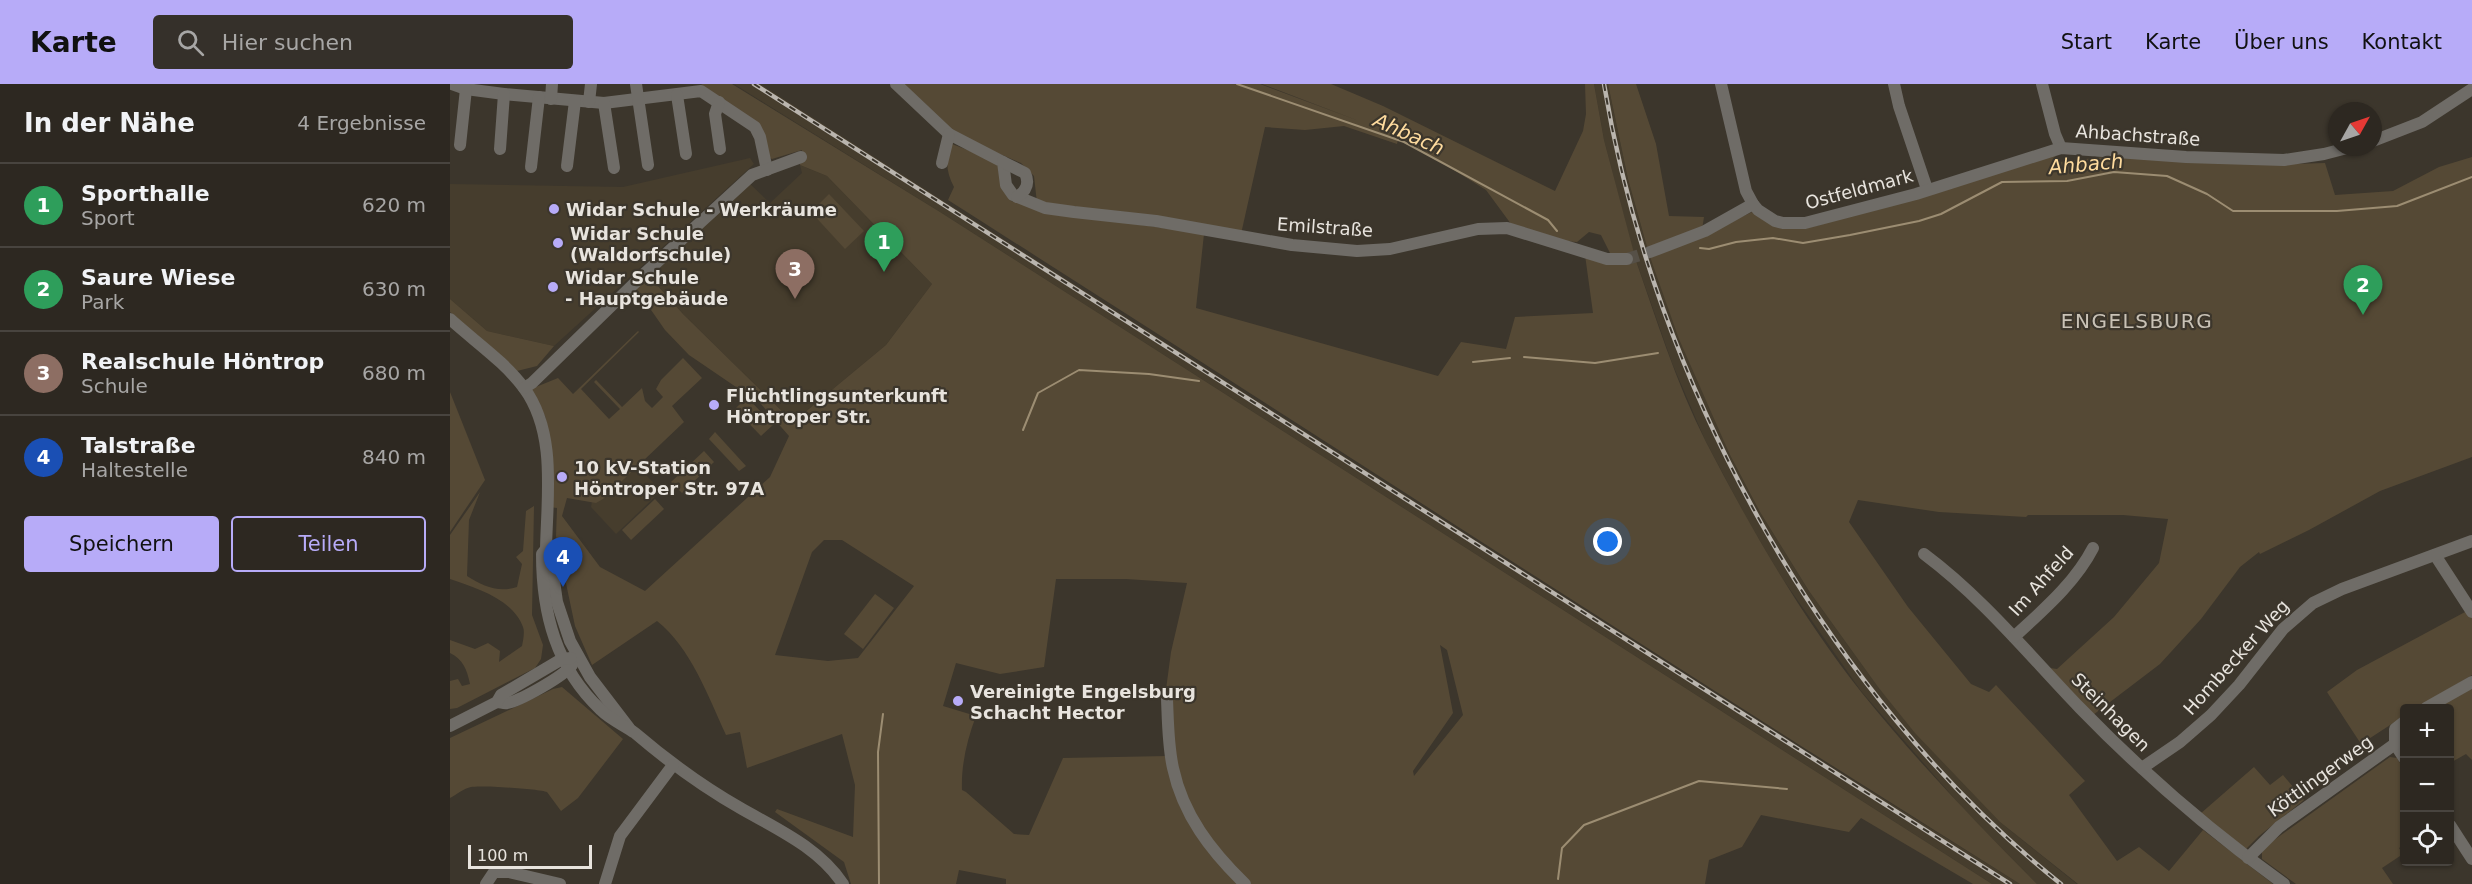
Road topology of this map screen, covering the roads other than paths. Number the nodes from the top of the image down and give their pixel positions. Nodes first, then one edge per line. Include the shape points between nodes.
1 (454, 84) edge
2 (552, 84) edge
3 (591, 84) edge
4 (636, 84) edge
5 (896, 84) edge
6 (1720, 84) edge
7 (1894, 84) edge
8 (2042, 84) edge
9 (2472, 89) edge
10 (466, 90) junction
11 (508, 91) edge
12 (677, 95) junction
13 (545, 98) junction
14 (638, 100) junction
15 (574, 101) junction
16 (590, 102) junction
17 (719, 102) junction
18 (604, 103) junction
19 (949, 134) junction
20 (2382, 138) edge
21 (460, 145) dead end
22 (2061, 148) junction
23 (500, 149) dead end
24 (720, 149) dead end
25 (2328, 153) edge
26 (686, 154) dead end
27 (801, 157) dead end
28 (1003, 162) junction
29 (942, 163) dead end
30 (648, 165) dead end
31 (567, 166) dead end
32 (531, 167) dead end
33 (614, 168) dead end
34 (767, 170) junction
35 (1928, 189) junction
36 (1017, 197) junction
37 (1752, 204) junction
38 (1650, 252) tunnel mouth
39 (1627, 259) tunnel mouth
40 (450, 319) edge
41 (524, 388) junction
42 (2472, 541) edge
43 (2093, 548) dead end
44 (546, 549) junction
45 (1924, 554) dead end
46 (2435, 555) junction
47 (2472, 612) edge
48 (2014, 637) junction
49 (578, 658) junction
50 (562, 659) junction
51 (568, 670) junction
52 (2472, 682) edge
53 (549, 683) junction
54 (578, 685) junction
55 (1167, 699) dead end
56 (497, 702) junction
57 (2433, 704) edge
58 (2400, 725) edge
59 (450, 726) edge
60 (629, 729) junction
61 (2395, 744) junction
62 (2400, 752) edge
63 (674, 765) junction
64 (2142, 768) junction
65 (2454, 831) edge
66 (2248, 858) junction
67 (2472, 859) edge
68 (486, 884) edge
69 (560, 884) edge
70 (605, 884) edge
71 (843, 884) edge
72 (1245, 884) edge
73 (2284, 884) edge

1 - 10 street
2 - 13 street
3 - 16 street
4 - 14 street
5 - 19 street
6 - 37 street
7 - 35 street
8 - 22 street
9 - 20 street via 2422,122
10 - 11 street
10 - 21 street
11 - 13 street
11 - 23 street
12 - 14 street
12 - 17 street via 701,91
12 - 26 street
13 - 15 street
13 - 32 street
14 - 18 street
14 - 30 street
15 - 16 street
15 - 31 street
16 - 18 street
17 - 24 street via 715,114
17 - 34 street via 758,132
18 - 33 street
19 - 28 street
19 - 29 street
22 - 25 street, Ahbachstraße via 2284,160
22 - 35 street, Ahbachstraße
27 - 34 street
28 - 36 street via 1006,185
28 - 36 street via 1025,173 1027,186
34 - 41 street via 744,181
35 - 37 street, Ostfeldmark via 1805,222 1775,221
36 - 39 street, Emilstraße via 1044,208 1136,218 1325,249 1390,249 1478,229 1507,228 1607,259
37 - 38 street via 1705,231
40 - 41 street
41 - 44 street via 537,410 545,438
42 - 46 street, Hombecker Weg
43 - 48 street, Im Ahfeld via 2068,584
44 - 49 street via 557,602
44 - 50 street via 542,554 542,586 550,627
45 - 48 street, Steinhagen via 1978,598
46 - 47 street
46 - 64 street, Hombecker Weg via 2342,589 2304,609 2211,715
48 - 64 street, Steinhagen
49 - 50 street
49 - 51 street
49 - 60 street
50 - 51 street
50 - 56 street via 501,695
51 - 53 street
51 - 54 street
52 - 57 street
53 - 54 street
53 - 56 street via 507,703
54 - 60 street via 601,711
55 - 72 street via 1173,768 1189,812 1209,846
56 - 59 street
58 - 61 street, Köttlingerweg via 2395,729
60 - 63 street
61 - 62 street
61 - 66 street, Köttlingerweg via 2279,827
63 - 70 street via 620,836
63 - 71 street via 702,786 805,845
64 - 66 street, Steinhagen via 2208,828
65 - 67 street
66 - 73 street, Steinhagen
68 - 69 street via 494,872

